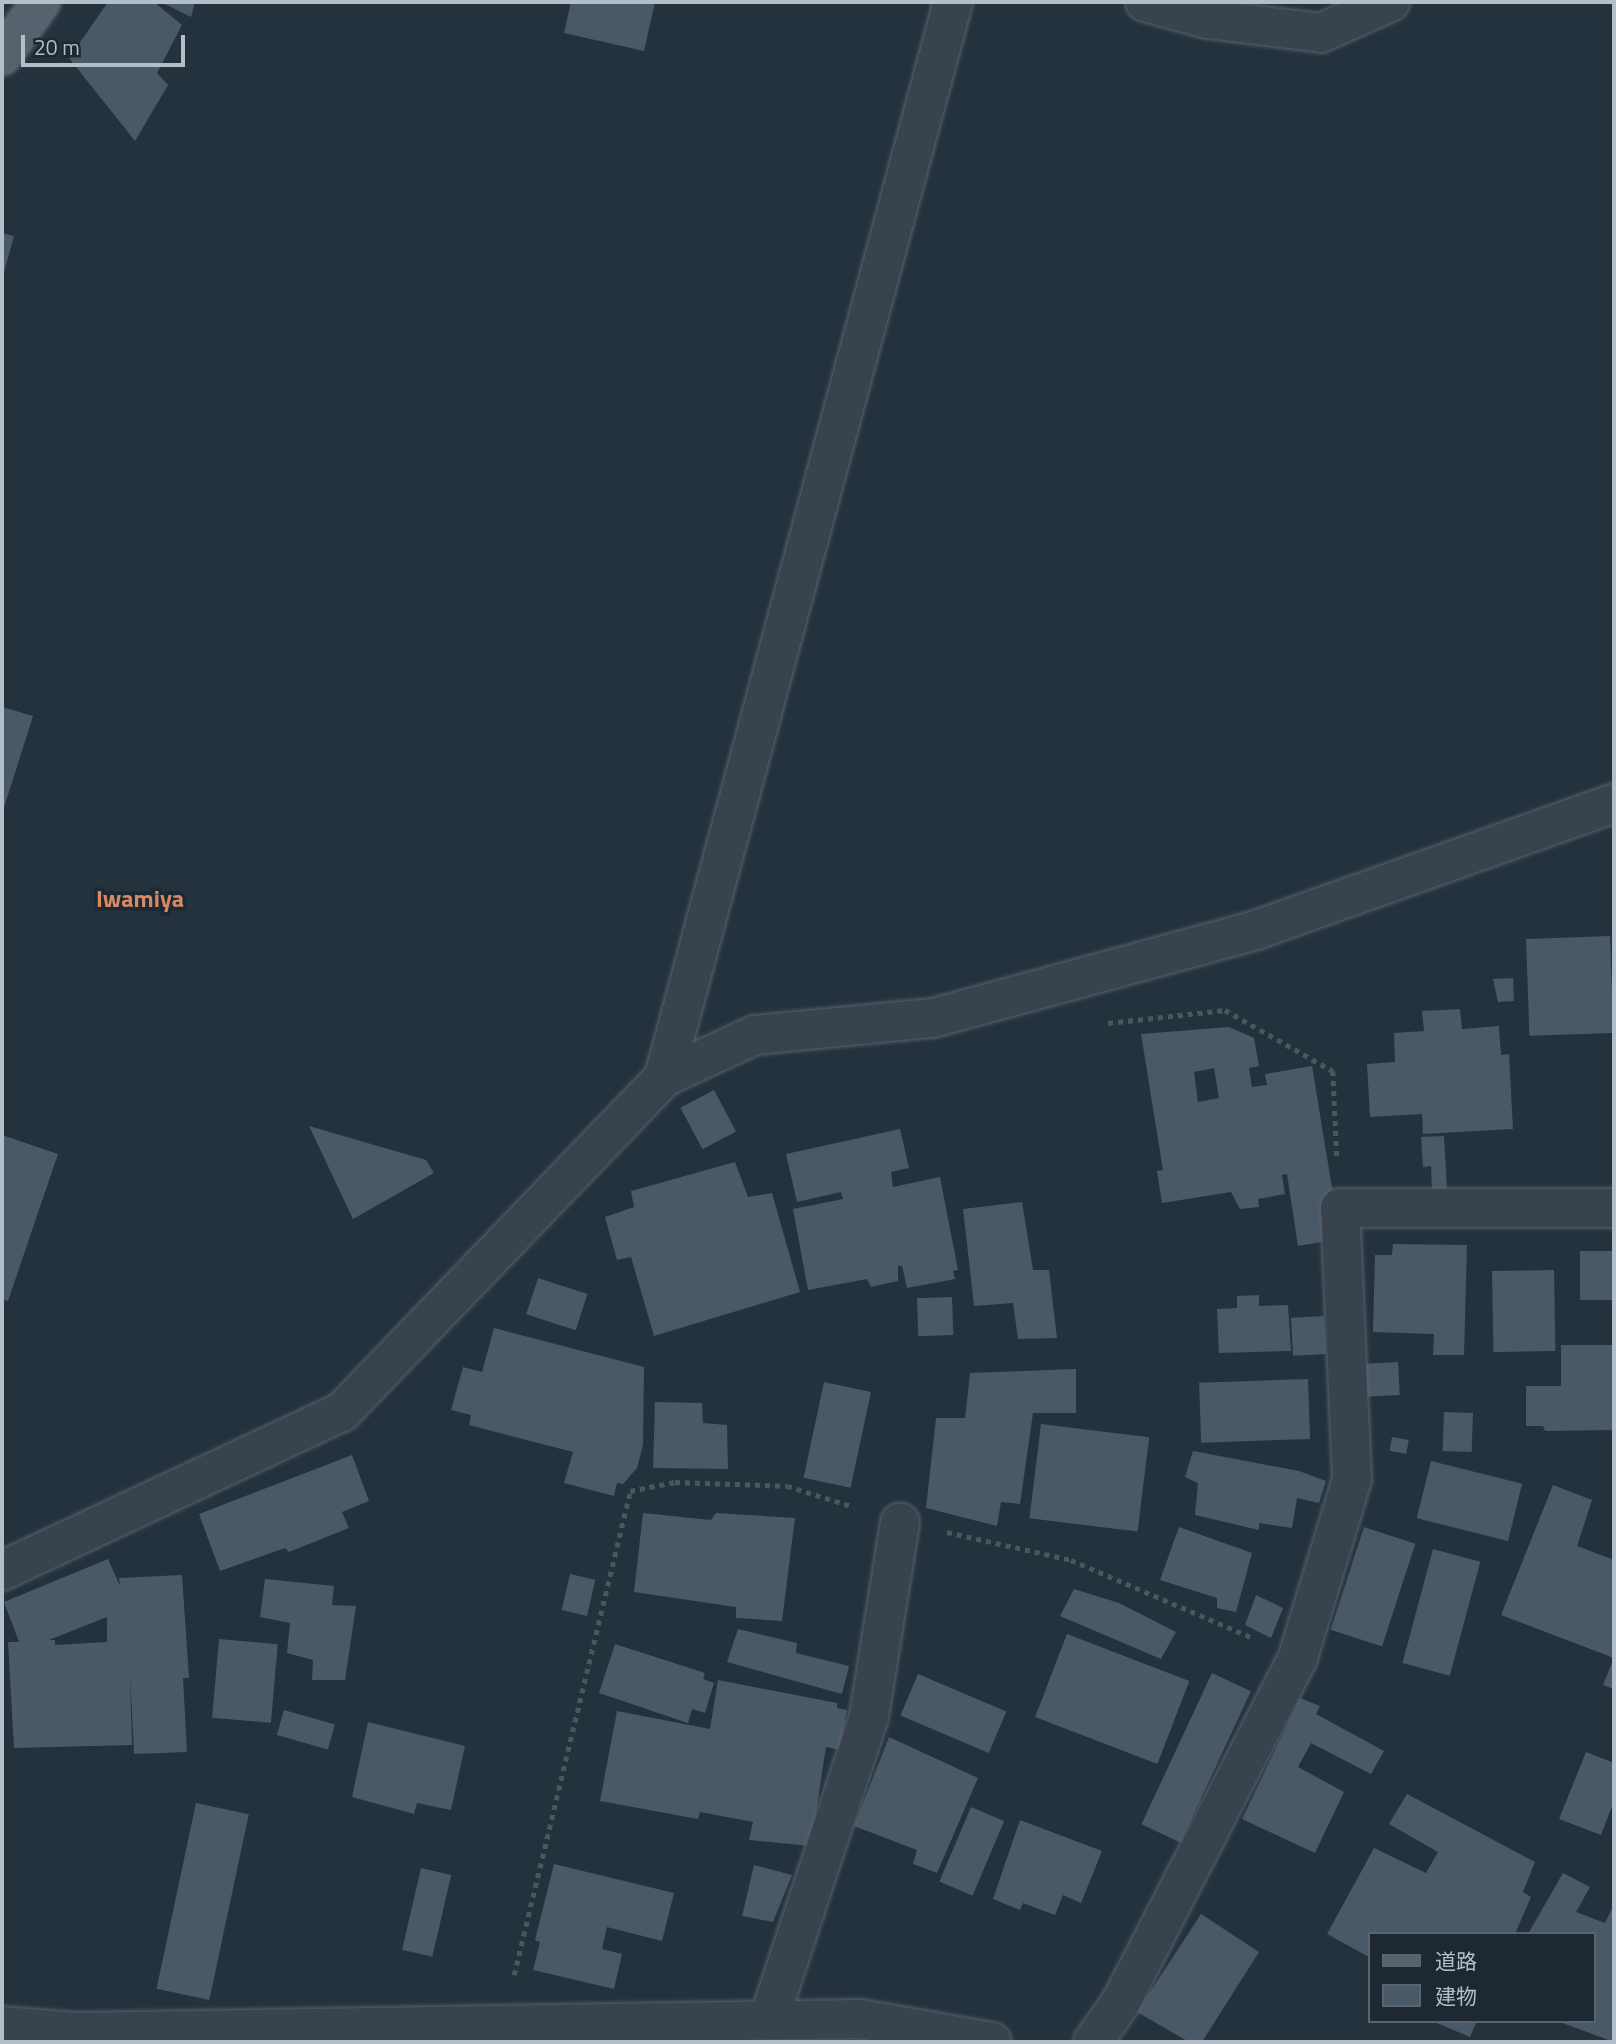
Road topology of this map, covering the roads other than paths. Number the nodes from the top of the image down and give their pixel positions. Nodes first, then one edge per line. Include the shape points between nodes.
1 (41, 2) edge
2 (953, 2) edge
3 (1145, 2) edge
4 (1390, 2) edge
5 (2, 57) edge
6 (1614, 803) edge
7 (664, 1077) junction
8 (1614, 1209) edge
9 (900, 1522) road end
10 (2, 1571) edge
11 (769, 2019) junction
12 (2, 2026) edge
13 (522, 2030) edge
14 (992, 2042) edge
15 (1093, 2042) edge

1 - 5 main road
2 - 7 street
3 - 4 street via 1206,19 1321,33
6 - 7 street via 1256,930 933,1018 755,1035
7 - 10 street via 342,1412
8 - 15 street via 1340,1208 1352,1479 1297,1657 1121,2002
9 - 11 street via 869,1716
11 - 13 street
11 - 14 street via 860,2019
12 - 13 street via 76,2032

